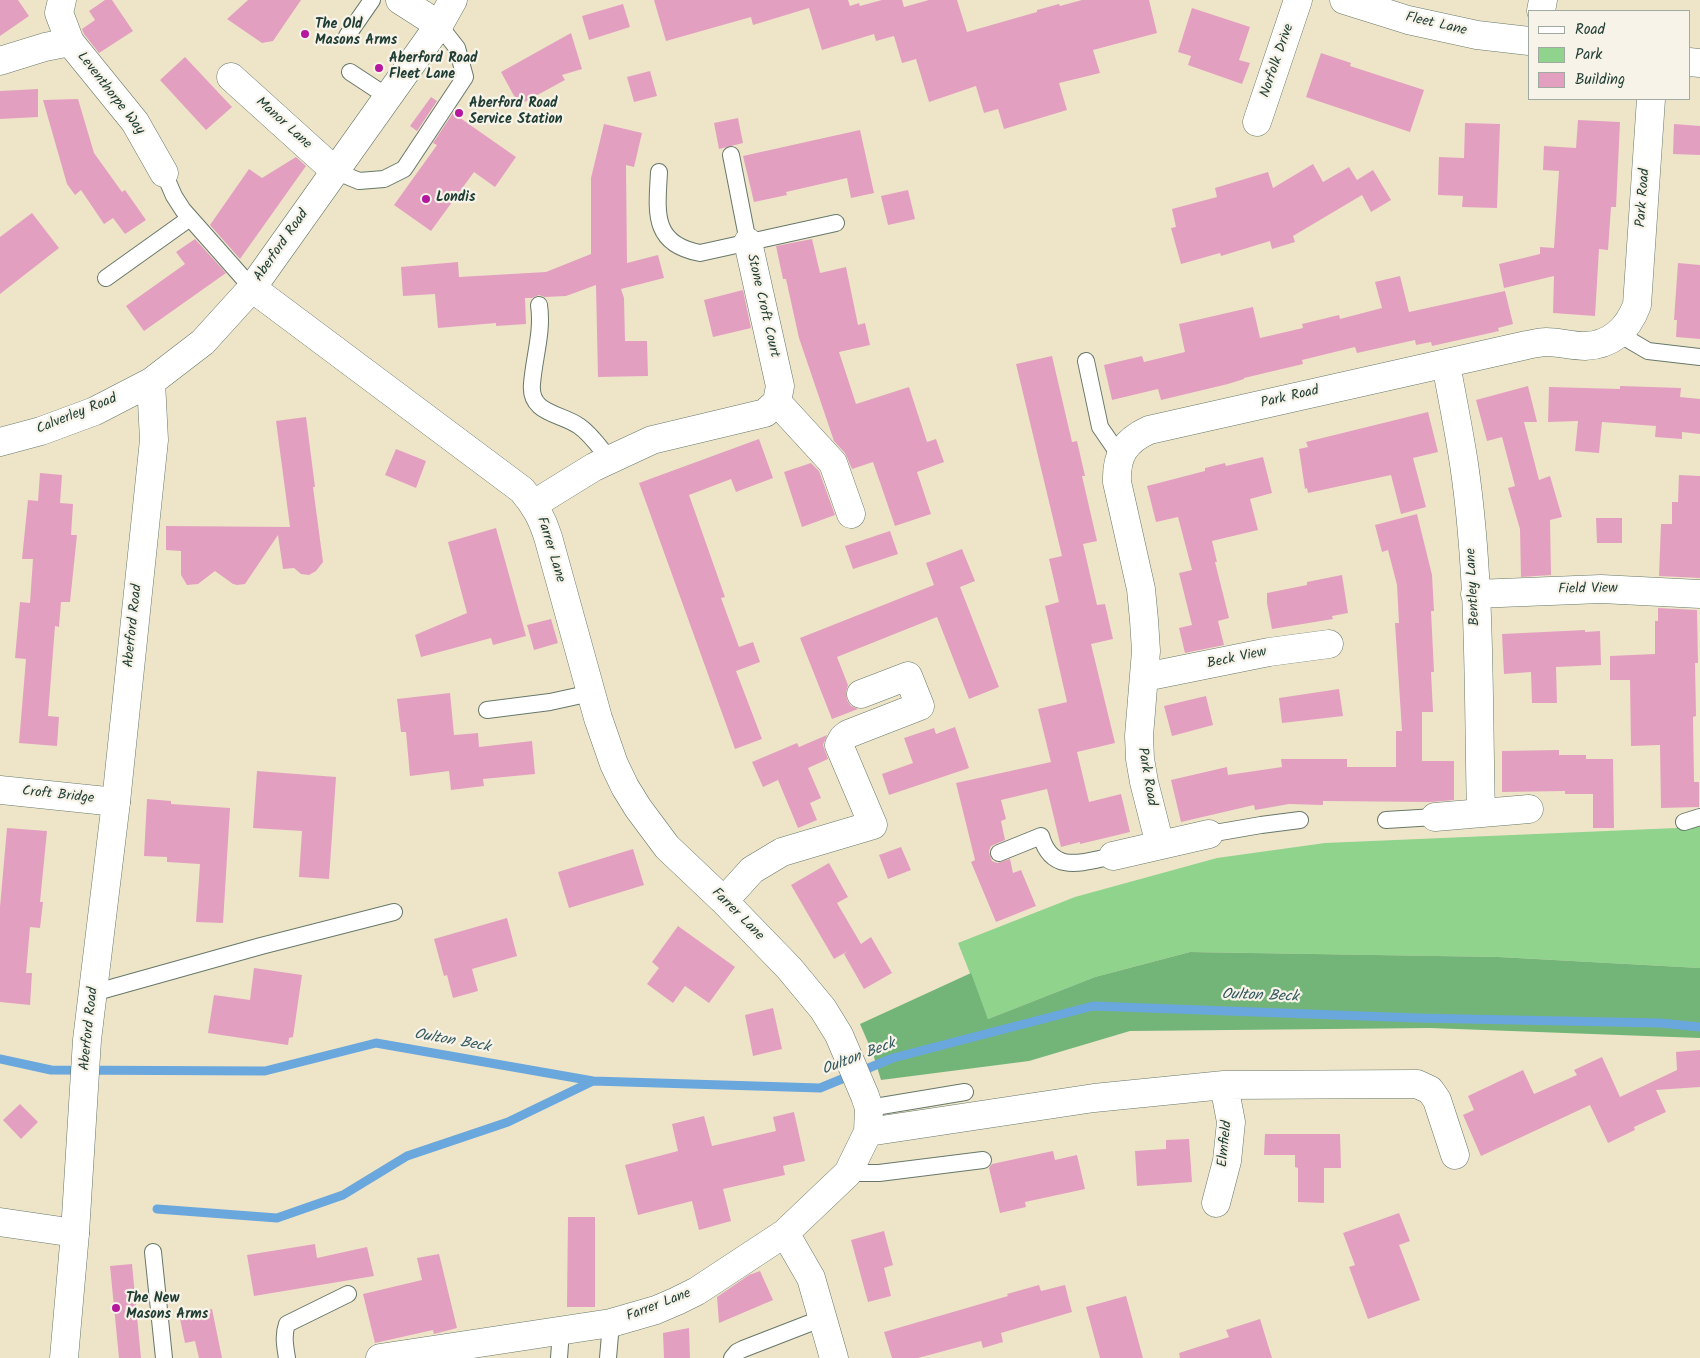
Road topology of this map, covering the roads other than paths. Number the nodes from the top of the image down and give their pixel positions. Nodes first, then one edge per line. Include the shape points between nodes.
1 (62, 0) edge
2 (372, 0) edge
3 (400, 0) edge
4 (453, 0) edge
5 (1298, 0) edge
6 (1344, 0) edge
7 (439, 25) junction
8 (347, 36) dead end
9 (1528, 41) edge
10 (70, 42) junction
11 (0, 61) edge
12 (350, 72) dead end
13 (231, 77) dead end
14 (388, 97) junction
15 (1651, 100) edge
16 (1257, 122) dead end
17 (731, 155) dead end
18 (335, 171) junction
19 (659, 172) dead end
20 (164, 173) joint
21 (190, 218) junction
22 (836, 223) dead end
23 (748, 242) junction
24 (106, 278) dead end
25 (252, 288) junction
26 (540, 305) dead end
27 (1619, 334) junction
28 (1700, 357) edge
29 (1086, 361) dead end
30 (1446, 364) junction
31 (151, 382) junction
32 (777, 402) junction
33 (0, 442) edge
34 (1120, 456) junction
35 (610, 460) junction
36 (534, 504) junction
37 (851, 514) dead end
38 (1475, 594) junction
39 (1700, 594) edge
40 (1329, 644) dead end
41 (1145, 677) junction
42 (591, 693) junction
43 (861, 694) dead end
44 (487, 710) dead end
45 (0, 790) edge
46 (116, 802) junction
47 (1529, 809) dead end
48 (1481, 813) junction
49 (1435, 817) joint
50 (1700, 817) edge
51 (1300, 820) dead end
52 (1386, 820) dead end
53 (1684, 822) dead end
54 (1209, 834) joint
55 (1160, 845) junction
56 (999, 853) dead end
57 (1113, 856) joint
58 (724, 901) junction
59 (394, 912) dead end
60 (93, 993) junction
61 (1224, 1085) junction
62 (965, 1092) dead end
63 (868, 1112) junction
64 (1455, 1155) dead end
65 (983, 1160) dead end
66 (848, 1173) junction
67 (1216, 1203) dead end
68 (0, 1222) edge
69 (76, 1233) junction
70 (785, 1233) junction
71 (154, 1252) dead end
72 (348, 1294) dead end
73 (823, 1318) junction
74 (611, 1323) junction
75 (561, 1331) junction
76 (64, 1358) edge
77 (164, 1358) edge
78 (287, 1358) edge
79 (380, 1358) edge
80 (558, 1358) edge
81 (608, 1358) edge
82 (732, 1358) edge
83 (834, 1358) edge

1 - 10 street, Leventhorpe Way via 59,13
2 - 8 lane
3 - 7 street
4 - 7 street, Aberford Road
5 - 16 street, Norfolk Drive
6 - 9 street, Fleet Lane via 1408,20 1476,35
7 - 14 street, Aberford Road
7 - 18 lane via 457,48 465,77 404,169 384,179 359,181
10 - 11 street, Leventhorpe Way via 45,46
10 - 20 street, Leventhorpe Way via 135,122
12 - 14 lane
13 - 18 street, Manor Lane
14 - 18 street, Aberford Road
15 - 27 street, Park Road via 1637,305 1630,322
17 - 23 lane
18 - 25 street, Aberford Road
19 - 23 lane, Stone Croft Court via 657,213 667,236 676,244 700,252
20 - 21 lane via 174,196
21 - 24 lane
21 - 25 lane
22 - 23 lane
23 - 32 street, Stone Croft Court via 780,386
25 - 31 street, Aberford Road via 203,342
25 - 36 street, Farrer Lane via 522,490
26 - 35 lane via 542,321 531,386 534,398 540,408 579,425
27 - 28 lane via 1648,351
27 - 30 street, Park Road via 1604,343 1586,346 1545,342
29 - 34 lane via 1100,427
30 - 34 street, Park Road via 1149,430 1127,444
30 - 38 street, Bentley Lane via 1464,465
31 - 33 street, Calverley Road via 95,411
31 - 46 street, Aberford Road via 154,440
32 - 35 street via 765,413 652,440
32 - 37 street via 833,463
34 - 41 street, Park Road via 1117,482 1141,589
35 - 36 street
36 - 42 street, Farrer Lane via 543,520
38 - 39 street, Field View via 1601,589
38 - 48 street, Bentley Lane
40 - 41 street, Beck View via 1269,652
41 - 55 street, Park Road via 1140,759
42 - 44 lane
42 - 58 street, Farrer Lane via 614,764 638,808 668,847
43 - 58 street via 908,676 920,706 848,734 839,745 873,825 782,852 752,870
45 - 46 street, Croft Bridge
46 - 60 street, Aberford Road
47 - 48 street
48 - 49 street
49 - 52 lane
50 - 53 lane
51 - 54 lane
54 - 55 street
55 - 57 street
56 - 57 lane via 1041,836 1050,854 1067,863
58 - 63 street, Farrer Lane via 817,1002 845,1050
59 - 60 lane
60 - 69 street, Aberford Road via 87,1040
61 - 63 street via 1094,1098
61 - 64 street via 1417,1084 1430,1090 1437,1100
61 - 67 street, Elmfield via 1231,1122 1227,1161
62 - 63 lane
63 - 66 street, Farrer Lane
65 - 66 lane via 879,1173
66 - 70 street, Farrer Lane
68 - 69 street
69 - 76 street, Aberford Road
70 - 73 street via 810,1278
70 - 74 street, Farrer Lane via 691,1294 656,1310
71 - 77 lane
72 - 78 lane via 287,1324 284,1338
73 - 82 lane via 743,1349
73 - 83 street
74 - 75 street, Farrer Lane
74 - 81 lane
75 - 79 street, Farrer Lane
75 - 80 lane

